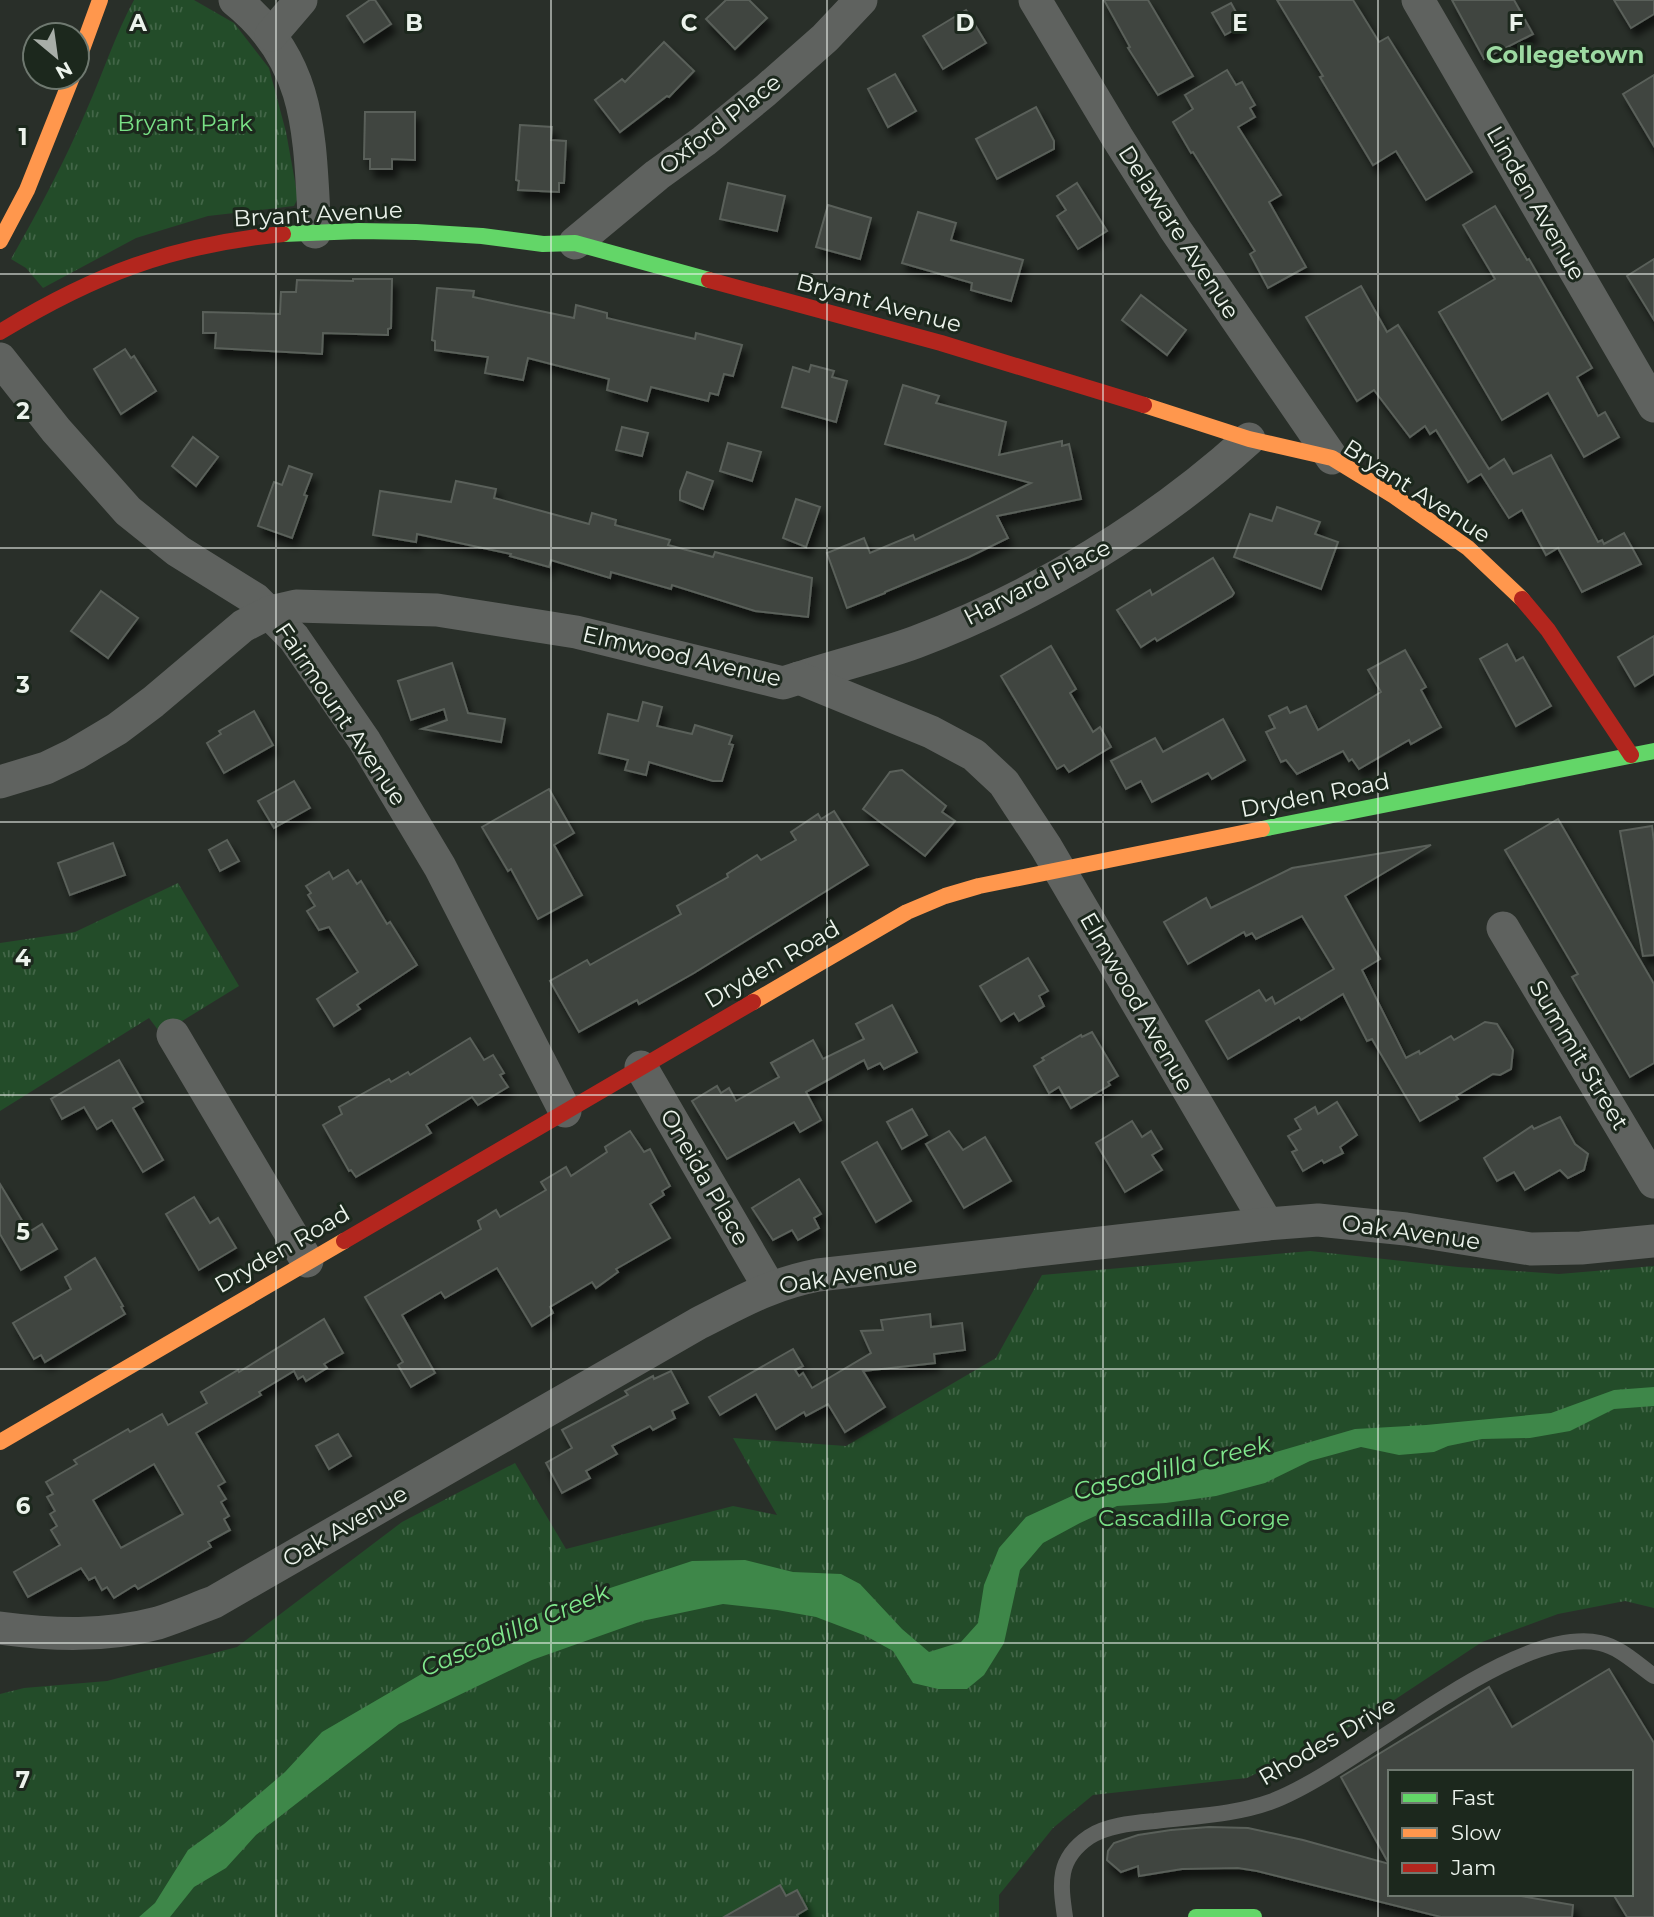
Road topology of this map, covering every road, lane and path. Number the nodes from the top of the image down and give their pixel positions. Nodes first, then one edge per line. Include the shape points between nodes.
1 (100, 0) edge
2 (235, 0) edge
3 (301, 0) edge
4 (860, 0) edge
5 (1035, 0) edge
6 (1418, 0) edge
7 (91, 25) edge
8 (271, 35) junction
9 (66, 91) edge
10 (315, 232) junction
11 (0, 241) edge
12 (575, 243) junction
13 (0, 332) edge
14 (0, 359) edge
15 (1654, 405) edge
16 (1250, 439) junction
17 (1332, 458) junction
18 (270, 612) junction
19 (799, 678) junction
20 (1654, 751) edge
21 (1631, 755) junction
22 (0, 782) edge
23 (1059, 870) junction
24 (1503, 928) dead end
25 (173, 1034) dead end
26 (641, 1067) junction
27 (565, 1111) junction
28 (1654, 1182) edge
29 (1267, 1224) junction
30 (1654, 1241) edge
31 (307, 1261) junction
32 (769, 1287) junction
33 (0, 1442) edge
34 (0, 1628) edge
35 (1654, 1676) edge
36 (1065, 1917) edge
37 (1196, 1917) edge
38 (1254, 1917) edge

1 - 7 street
2 - 8 street
3 - 8 street
4 - 12 street, Oxford Place via 765,91
5 - 17 street, Delaware Avenue via 1175,229
6 - 15 street, Linden Avenue
8 - 10 street via 285,55 304,108
9 - 11 street via 27,190
10 - 12 street, Bryant Avenue via 414,232 552,247
10 - 13 street, Bryant Avenue via 171,251 101,275
12 - 16 street, Bryant Avenue via 941,343
14 - 18 street, Fairmount Avenue via 128,511 178,551
16 - 17 street, Bryant Avenue
16 - 19 street, Harvard Place via 1147,522 995,608 915,642
17 - 21 street, Bryant Avenue via 1468,548 1522,598
18 - 19 street, Elmwood Avenue via 311,605 437,610 576,632 783,683
18 - 22 street, Elmwood Avenue via 234,633 117,729 46,768
18 - 27 street, Fairmount Avenue via 294,638 364,740 440,867
19 - 23 street, Elmwood Avenue via 932,732 974,755 1004,783
20 - 21 street, Dryden Road
21 - 23 street, Dryden Road
23 - 26 street, Dryden Road via 945,895 907,912
23 - 29 street, Elmwood Avenue
24 - 28 street, Summit Street
25 - 31 street
26 - 27 street, Dryden Road
26 - 32 street, Oneida Place
27 - 31 street, Dryden Road
29 - 30 street, Oak Avenue via 1318,1220 1531,1249
29 - 32 street, Oak Avenue via 818,1275
31 - 33 street, Dryden Road
32 - 34 street, Oak Avenue via 214,1602 122,1631 63,1634
35 - 36 lane, Rhodes Drive via 1599,1642 1565,1644 1523,1655 1485,1673 1270,1802 1094,1833 1073,1851 1064,1868
37 - 38 street

